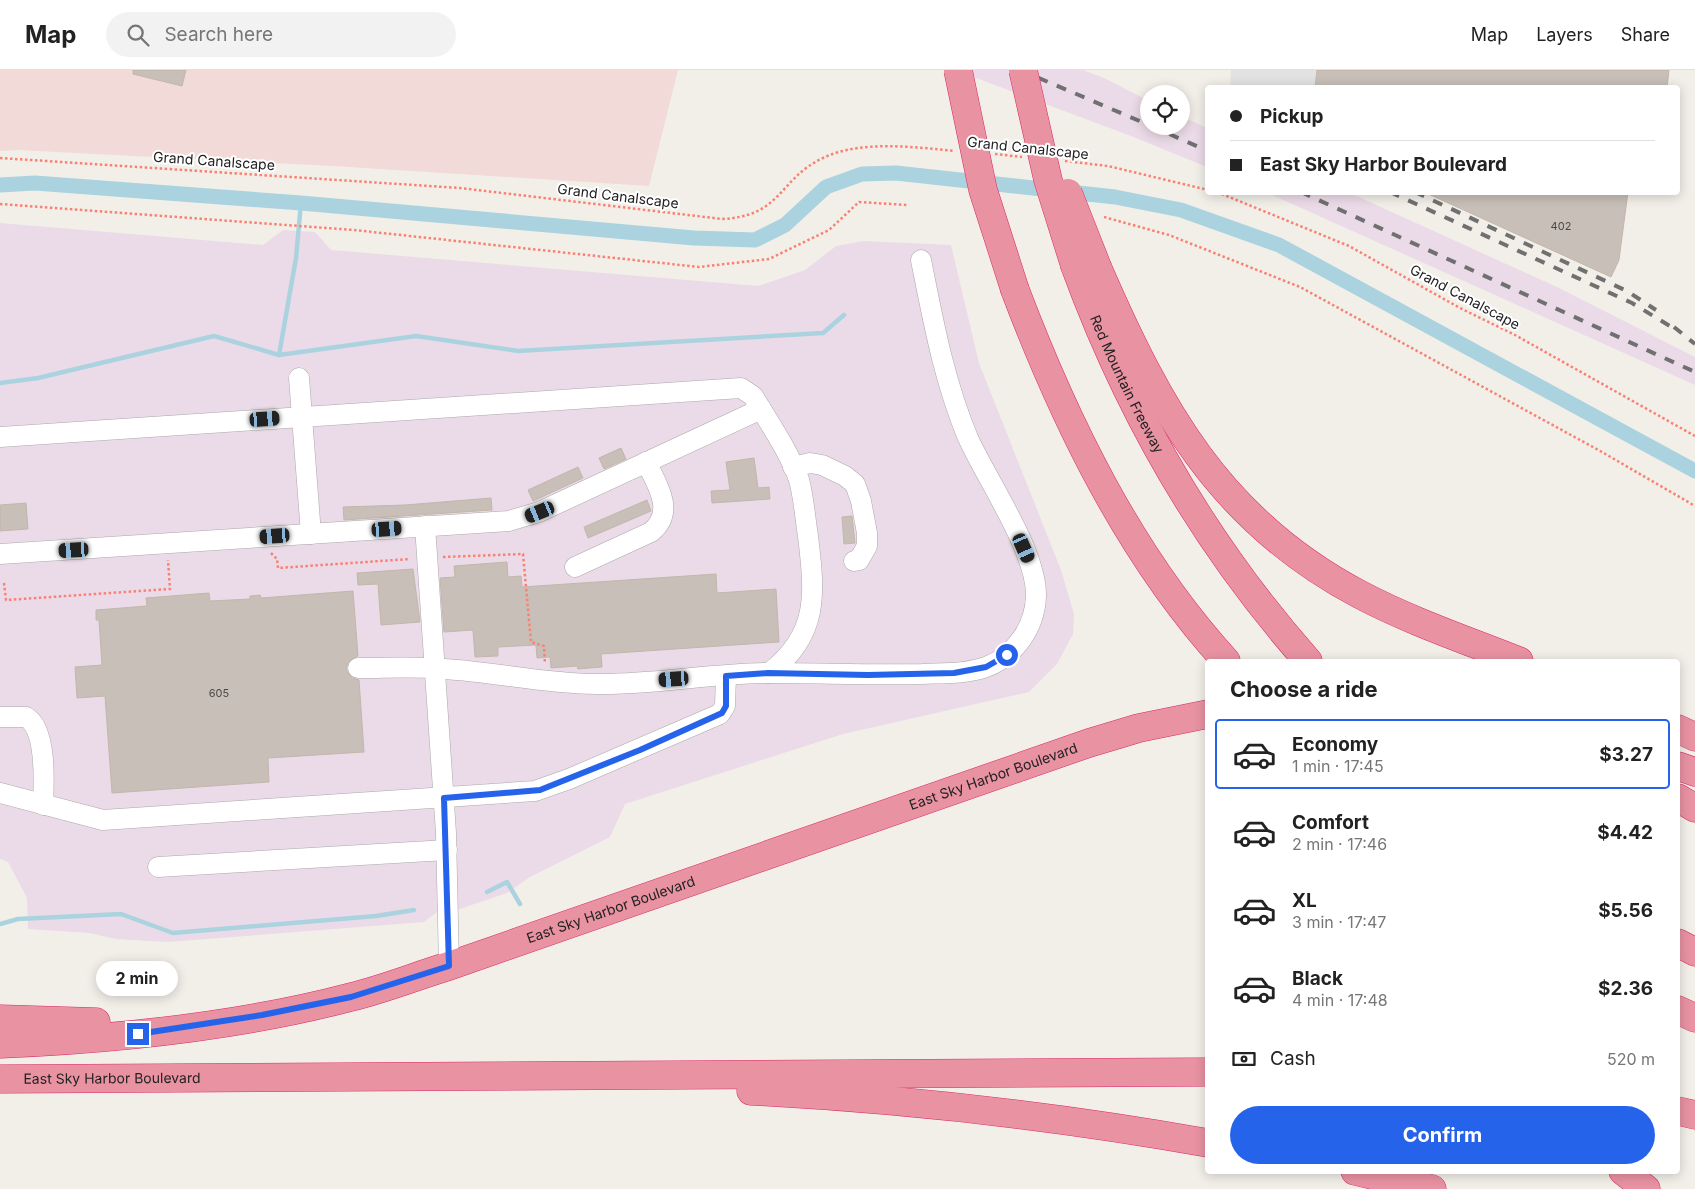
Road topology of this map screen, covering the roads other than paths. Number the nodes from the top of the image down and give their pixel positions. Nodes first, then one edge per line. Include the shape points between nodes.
1 (958, 70) edge
2 (1023, 70) edge
3 (921, 260) dead end
4 (1087, 267) junction
5 (299, 378) dead end
6 (761, 409) junction
7 (303, 417) junction
8 (0, 437) edge
9 (646, 462) junction
10 (793, 467) junction
11 (425, 526) junction
12 (311, 534) junction
13 (0, 554) edge
14 (854, 561) dead end
15 (575, 567) dead end
16 (1214, 651) edge
17 (1306, 659) edge
18 (1514, 659) edge
19 (358, 668) dead end
20 (435, 668) junction
21 (768, 673) junction
22 (726, 676) junction
23 (1205, 715) edge
24 (0, 717) edge
25 (1680, 730) edge
26 (1695, 738) edge
27 (1680, 767) edge
28 (1695, 772) edge
29 (0, 793) edge
30 (444, 798) junction
31 (1680, 799) edge
32 (43, 805) junction
33 (1695, 808) edge
34 (446, 850) junction
35 (158, 867) dead end
36 (1680, 944) edge
37 (1695, 952) edge
38 (442, 968) junction
39 (1680, 1011) edge
40 (1695, 1018) edge
41 (0, 1019) edge
42 (0, 1044) edge
43 (1205, 1072) edge
44 (224, 1078) junction
45 (0, 1079) edge
46 (1680, 1111) edge
47 (1695, 1115) edge
48 (1205, 1143) edge
49 (1368, 1174) edge
50 (1627, 1174) edge
51 (1432, 1189) edge
52 (1646, 1189) edge

1 - 16 highway, bridge via 983,190 1015,290 1050,378 1092,463 1141,547
2 - 4 highway, Red Mountain Freeway, bridge via 1048,180
3 - 21 lane via 936,336 955,404 1034,573 1036,599 1031,624 1007,655 973,671 868,675
4 - 17 highway, Red Mountain Freeway via 1109,350 1166,463 1220,549
4 - 18 highway via 1168,413 1202,462 1251,517 1298,556 1360,595
5 - 7 lane
6 - 7 lane via 751,393 737,388
6 - 9 lane
6 - 10 lane
7 - 8 lane
7 - 12 lane
9 - 11 lane via 525,517 492,523
9 - 15 lane via 663,498 663,515 658,527
10 - 14 lane via 810,463 822,465 855,484 865,518 867,546 859,560
10 - 21 lane via 802,495 812,577 812,605 800,641 786,660
11 - 12 lane
11 - 20 lane
12 - 13 lane
19 - 20 lane
20 - 22 lane via 597,684
20 - 30 lane
21 - 22 lane
22 - 30 lane via 726,706 722,713 640,750 540,790
23 - 38 highway, East Sky Harbor Boulevard via 1139,728 1081,746
24 - 32 lane via 26,717 37,730 43,762
25 - 26 highway
27 - 28 highway
29 - 32 lane
30 - 32 lane via 104,820
30 - 34 lane
31 - 33 highway
34 - 35 lane
34 - 38 lane
36 - 37 highway
38 - 41 highway via 226,1010 158,1019 94,1022
38 - 42 highway, East Sky Harbor Boulevard via 351,997 262,1015 138,1034
39 - 40 highway
43 - 44 highway
44 - 45 highway, East Sky Harbor Boulevard
44 - 48 highway via 359,1086 597,1086 778,1092 1042,1117
46 - 47 highway
49 - 51 highway
50 - 52 highway

